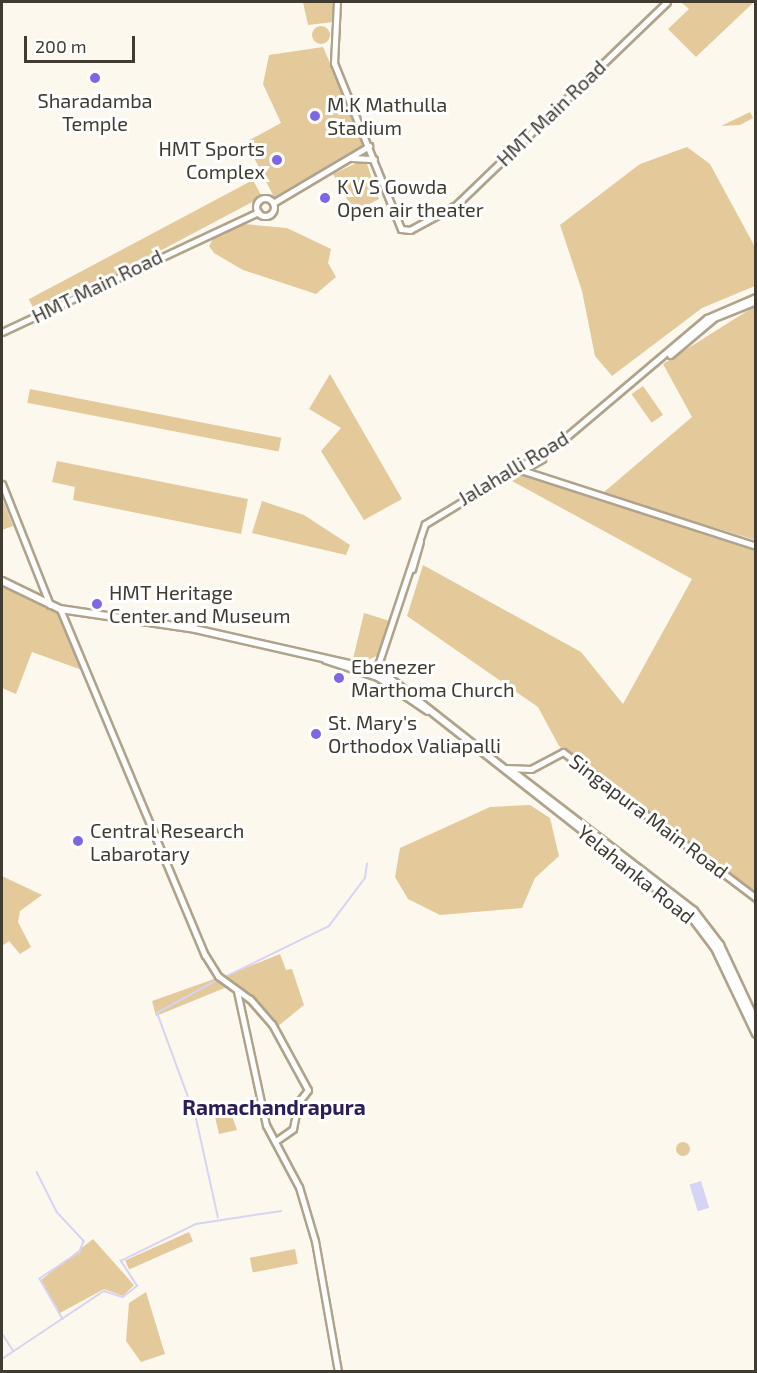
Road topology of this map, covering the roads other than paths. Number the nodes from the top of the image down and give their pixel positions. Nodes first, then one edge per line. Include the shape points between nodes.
1 (337, 2) edge
2 (667, 2) edge
3 (369, 146) junction
4 (351, 159) junction
5 (374, 159) junction
6 (273, 203) junction
7 (258, 212) junction
8 (756, 299) edge
9 (2, 332) edge
10 (519, 470) junction
11 (2, 484) edge
12 (756, 546) edge
13 (2, 581) edge
14 (50, 605) junction
15 (60, 609) junction
16 (377, 673) junction
17 (504, 768) junction
18 (590, 832) junction
19 (756, 898) edge
20 (237, 991) junction
21 (756, 1022) edge
22 (756, 1034) edge
23 (276, 1141) junction
24 (338, 1371) edge

1 - 3 street, HMT Main Road via 334,63
2 - 5 street, HMT Main Road via 456,205 418,228 401,229
3 - 4 street
3 - 5 street, HMT Main Road
4 - 5 street
4 - 6 street
6 - 7 street via 270,215
6 - 7 street via 259,200
7 - 9 street, HMT Main Road
8 - 10 street, Jalahalli Road via 712,314 575,431
10 - 12 street
10 - 16 street, Jalahalli Road via 425,524
11 - 14 street
13 - 14 main road
14 - 15 main road
15 - 16 main road via 195,629
15 - 20 street via 205,955 218,976
16 - 17 main road, Yelahanka Road
17 - 18 main road, Yelahanka Road
17 - 19 street, Singapura Main Road via 531,768 564,752
18 - 21 main road, Yelahanka Road via 710,930
18 - 22 main road, Yelahanka Road via 706,933
20 - 23 street via 252,1077
20 - 23 street via 272,1024 308,1090 298,1103 294,1129
23 - 24 street via 299,1186 315,1241

